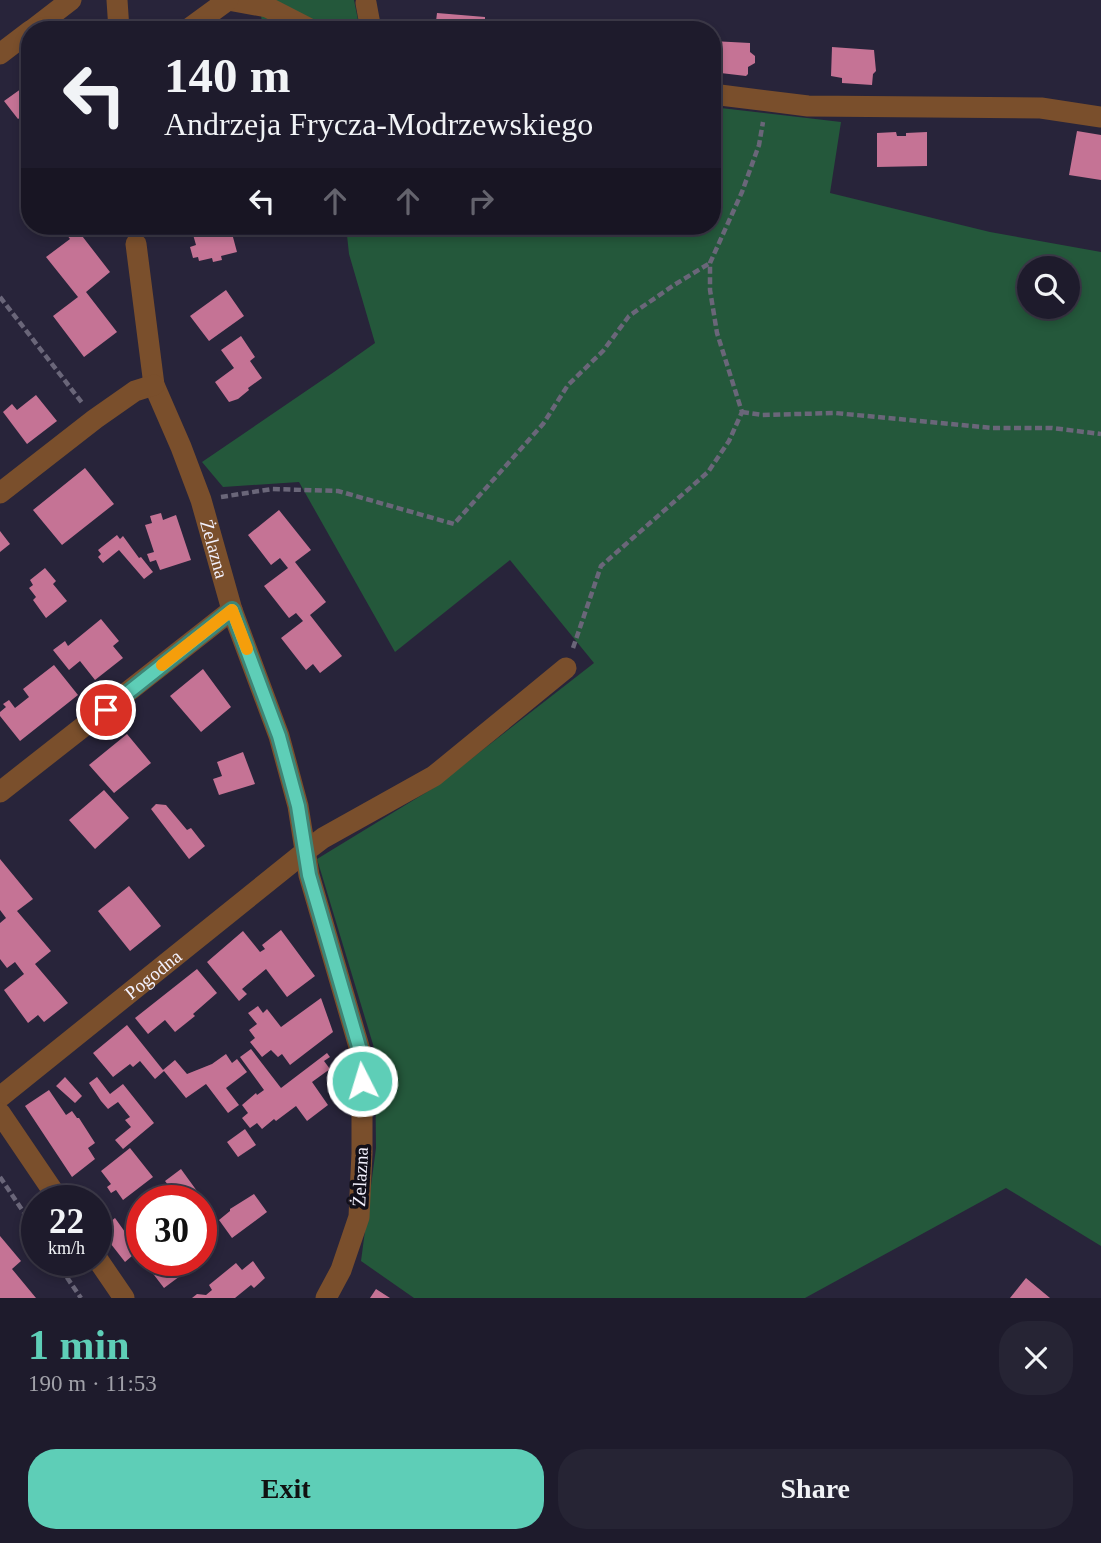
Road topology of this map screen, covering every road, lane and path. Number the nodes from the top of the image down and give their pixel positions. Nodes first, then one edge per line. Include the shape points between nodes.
1 (71, 0) edge
2 (117, 0) edge
3 (228, 0) edge
4 (366, 2) dead end
5 (43, 21) edge
6 (118, 21) edge
7 (199, 21) edge
8 (294, 21) edge
9 (369, 21) edge
10 (21, 38) edge
11 (0, 54) edge
12 (721, 95) edge
13 (767, 100) junction
14 (1101, 117) edge
15 (136, 244) dead end
16 (710, 263) junction
17 (0, 297) edge
18 (154, 385) junction
19 (742, 412) junction
20 (95, 419) junction
21 (1101, 434) edge
22 (0, 493) edge
23 (201, 500) junction
24 (232, 610) junction
25 (566, 668) joint
26 (0, 792) edge
27 (306, 851) junction
28 (0, 1097) edge
29 (0, 1113) edge
30 (0, 1177) edge
31 (49, 1185) edge
32 (21, 1208) edge
33 (66, 1276) edge
34 (109, 1276) edge
35 (81, 1298) edge
36 (124, 1298) edge
37 (326, 1298) edge

1 - 5 street
2 - 6 street
3 - 7 street
3 - 8 street via 267,7
4 - 9 street
10 - 11 street
12 - 13 street
13 - 14 street via 835,107 1041,108
13 - 16 path via 759,145
15 - 18 street, Żelazna
16 - 19 path via 717,333
16 - 23 path via 629,316 603,351 568,385 543,424 454,524 338,491 272,489
17 - 20 path
18 - 20 street via 135,391
18 - 23 street, Żelazna
19 - 21 path via 835,413
19 - 25 path via 730,441 708,472 601,566
20 - 22 street
23 - 24 street, Żelazna
24 - 26 street
24 - 27 street, Żelazna via 279,736
25 - 27 street, Pogodna via 434,776
27 - 28 street, Pogodna
27 - 37 street, Żelazna via 362,1057 359,1217
29 - 31 street
30 - 32 path
33 - 35 path
34 - 36 street

